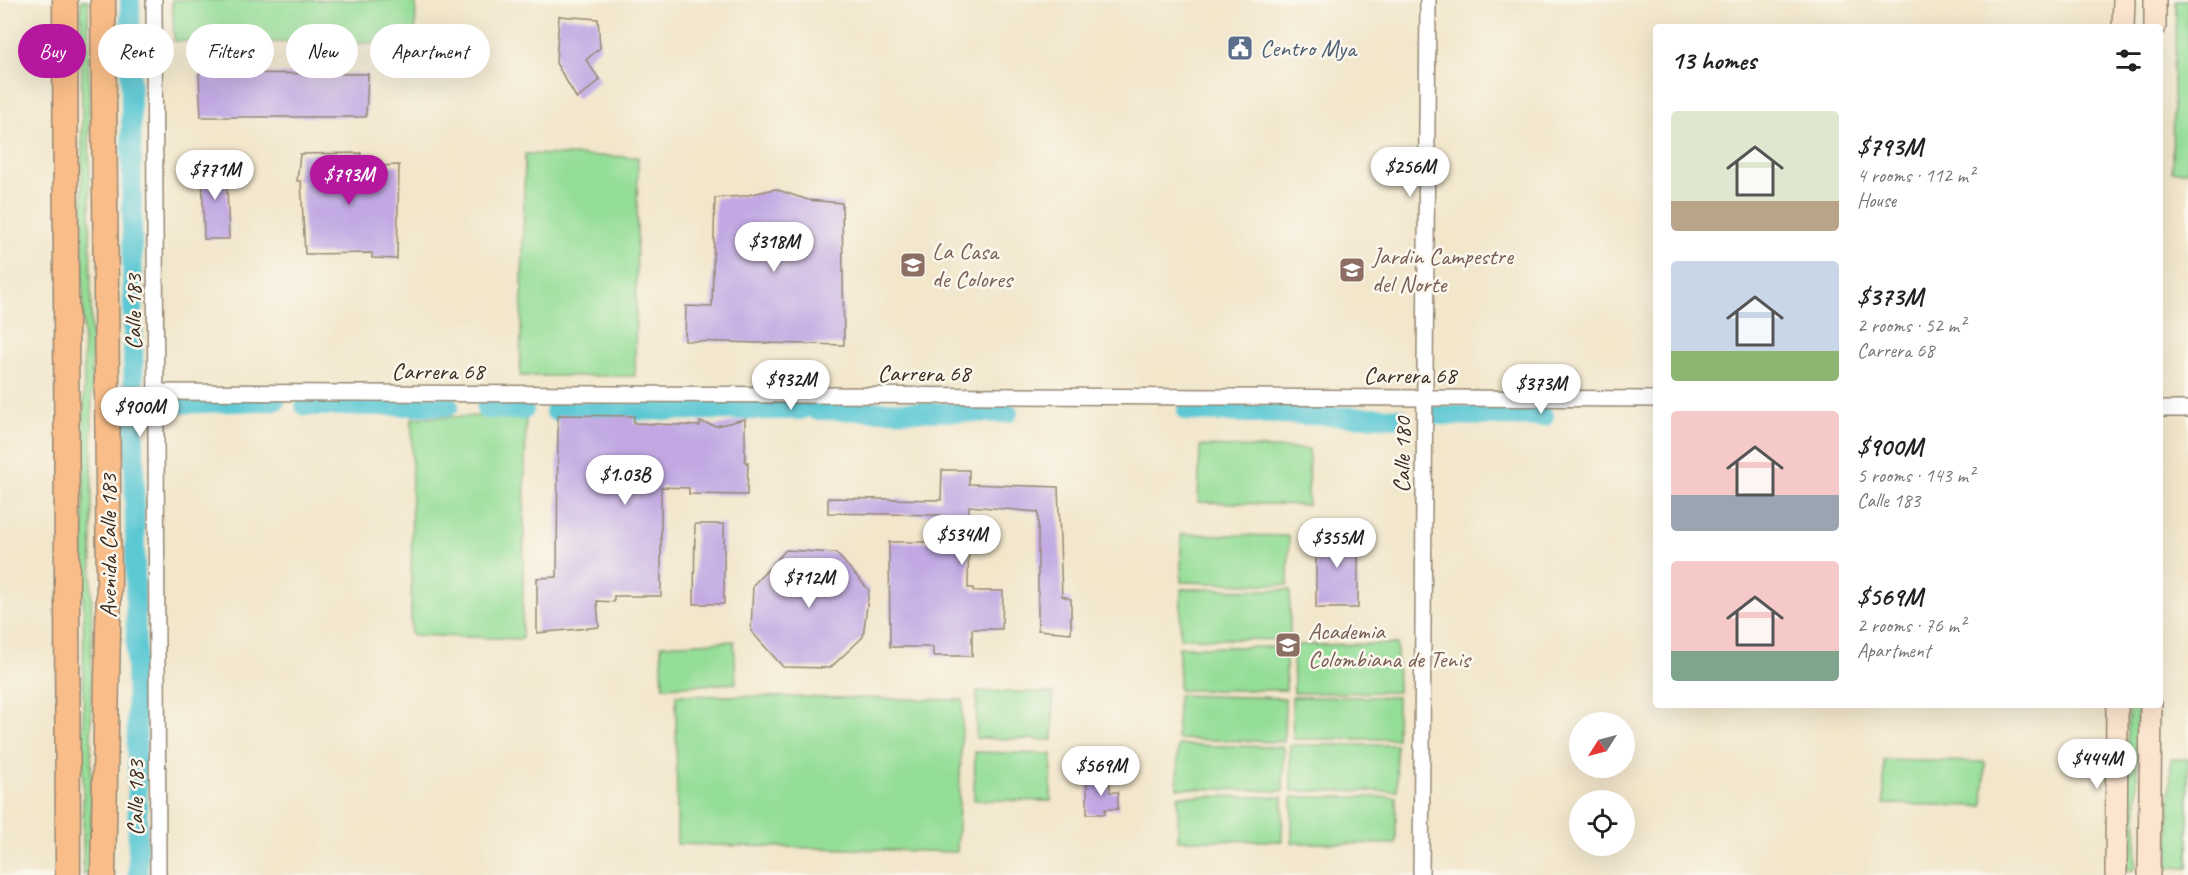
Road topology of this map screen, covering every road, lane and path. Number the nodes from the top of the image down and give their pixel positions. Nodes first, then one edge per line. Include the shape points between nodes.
1 (65, 0) edge
2 (103, 0) edge
3 (154, 0) edge
4 (1428, 0) edge
5 (2124, 0) edge
6 (2156, 0) edge
7 (2123, 24) edge
8 (2155, 24) edge
9 (156, 392) junction
10 (1425, 397) junction
11 (1653, 399) edge
12 (2163, 409) edge
13 (2188, 409) edge
14 (2117, 708) edge
15 (2151, 708) edge
16 (68, 875) edge
17 (103, 875) edge
18 (158, 875) edge
19 (1421, 875) edge
20 (2116, 875) edge
21 (2149, 875) edge

1 - 16 main road, Avenida Calle 183
2 - 17 main road, Avenida Calle 183 via 109,581
3 - 9 street, Calle 183
4 - 10 street, Calle 180
5 - 7 street
6 - 8 street
9 - 10 street, Carrera 68
9 - 18 street, Calle 183
10 - 11 street, Carrera 68
10 - 19 street, Calle 180
12 - 13 street
14 - 20 street
15 - 21 street

